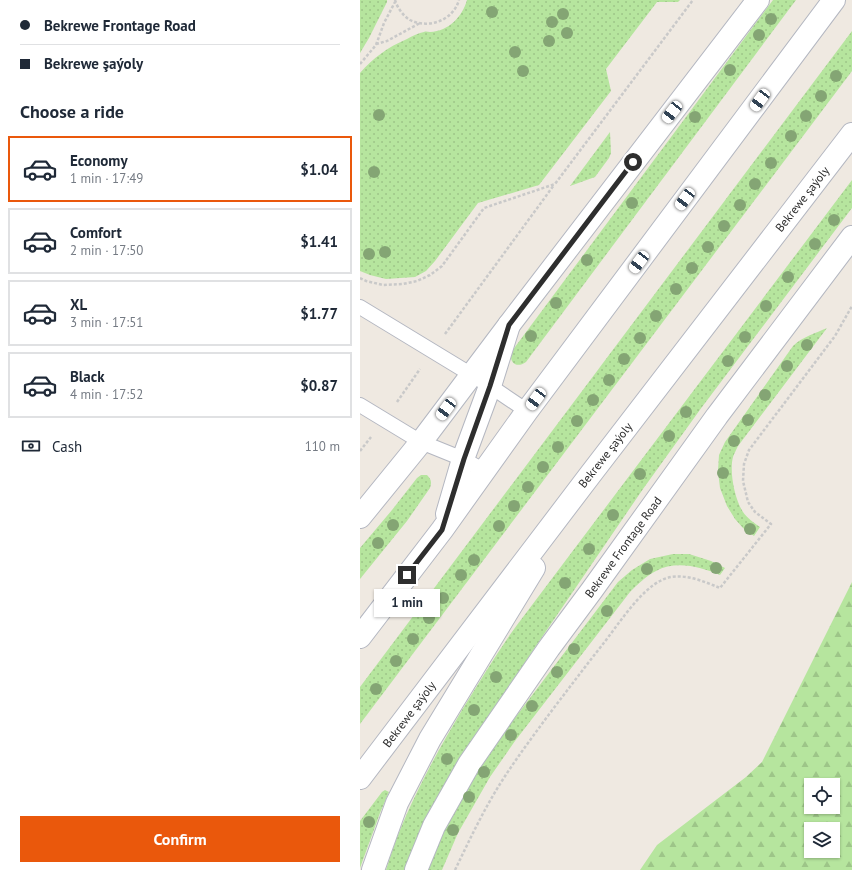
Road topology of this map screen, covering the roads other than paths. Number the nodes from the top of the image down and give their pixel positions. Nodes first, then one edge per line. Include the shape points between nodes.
1 (758, 0) edge
2 (834, 0) edge
3 (852, 134) edge
4 (852, 237) edge
5 (360, 307) edge
6 (509, 325) junction
7 (472, 375) junction
8 (490, 386) junction
9 (360, 405) edge
10 (527, 411) junction
11 (421, 442) junction
12 (464, 459) junction
13 (485, 471) junction
14 (590, 475) junction
15 (360, 517) edge
16 (442, 530) junction
17 (366, 625) edge
18 (360, 637) edge
19 (360, 778) edge
20 (373, 870) edge
21 (416, 870) edge

1 - 6 main road
2 - 10 main road
3 - 14 main road, Bekrewe şaýoly
4 - 21 main road, Bekrewe Frontage Road via 717,416 468,764 434,826
5 - 7 lane
6 - 7 main road
6 - 8 main road
7 - 8 lane
7 - 11 main road
8 - 10 lane
8 - 12 main road
9 - 11 lane
10 - 13 main road
11 - 12 lane
11 - 15 main road
12 - 13 lane
12 - 16 main road
13 - 16 main road
14 - 19 main road, Bekrewe şaýoly
14 - 20 main road via 430,739 397,803
16 - 17 main road
17 - 18 main road

